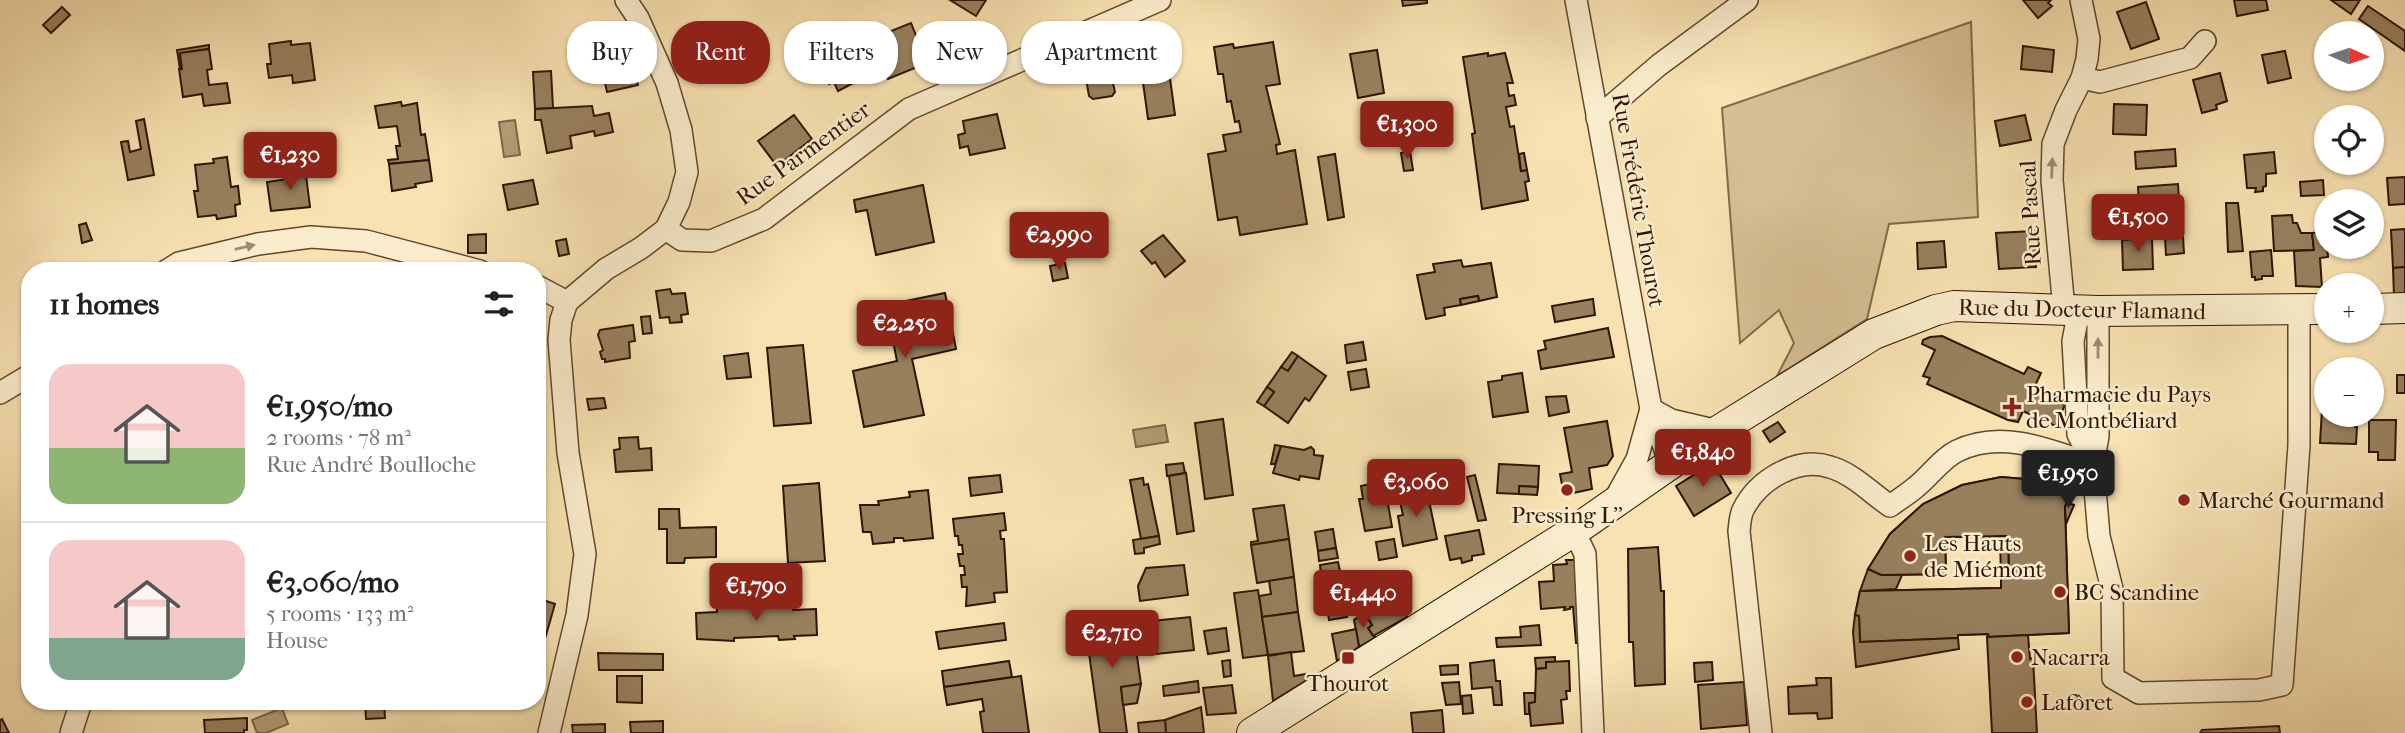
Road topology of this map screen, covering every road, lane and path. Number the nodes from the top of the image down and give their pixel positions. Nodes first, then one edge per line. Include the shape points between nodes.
1 (626, 0) edge
2 (1160, 0) edge
3 (1576, 0) edge
4 (1747, 0) edge
5 (2081, 0) edge
6 (2206, 41) dead end
7 (2082, 78) junction
8 (1597, 118) junction
9 (666, 229) junction
10 (183, 262) edge
11 (445, 262) edge
12 (546, 291) edge
13 (568, 302) junction
14 (2405, 308) edge
15 (2312, 309) edge
16 (2384, 309) edge
17 (2080, 310) junction
18 (21, 381) edge
19 (0, 394) edge
20 (1651, 409) junction
21 (1718, 431) junction
22 (1670, 464) junction
23 (2093, 465) junction
24 (1610, 506) junction
25 (1574, 531) junction
26 (78, 710) edge
27 (71, 733) edge
28 (549, 733) edge
29 (1252, 733) edge
30 (1593, 733) edge
31 (1761, 733) edge

1 - 9 street via 667,83 681,130 687,172
2 - 9 street, Rue Parmentier via 909,109 764,219 711,241 682,240
3 - 8 street, Rue Frédéric Thourot
4 - 8 street
5 - 7 street, Rue Pascal via 2089,39
6 - 7 street via 2190,58 2100,82
17 -> 7 street, Rue Pascal via 2052,180 2053,144
8 - 20 street, Rue Frédéric Thourot
9 - 13 street
10 -> 11 street via 311,237 366,242
12 - 13 street
13 - 28 street via 559,340 568,453 584,554 577,615
14 - 16 street
15 - 17 street, Rue du Docteur Flamand
15 - 23 street, Rue Pascal via 2282,685 2259,690 2139,693 2113,678 2112,589 2099,536
17 - 21 street, Rue du Docteur Flamand via 1973,305 1936,310 1874,334
17 - 23 street, Rue Pascal via 2098,436
18 - 19 street
20 - 21 street via 1671,420
20 - 22 street, Rue Frédéric Thourot
20 - 24 street, Rue Frédéric Thourot via 1637,459
21 - 22 street, Rue du Docteur Flamand
22 - 24 street, Rue du Docteur Flamand
23 - 31 street via 2004,441 1956,452 1890,506 1842,472 1807,463 1785,470 1756,489 1742,512 1739,531
24 - 25 street, Rue du Docteur Flamand
25 - 29 street, Rue du Docteur Flamand
25 - 30 street via 1586,554
26 - 27 street

